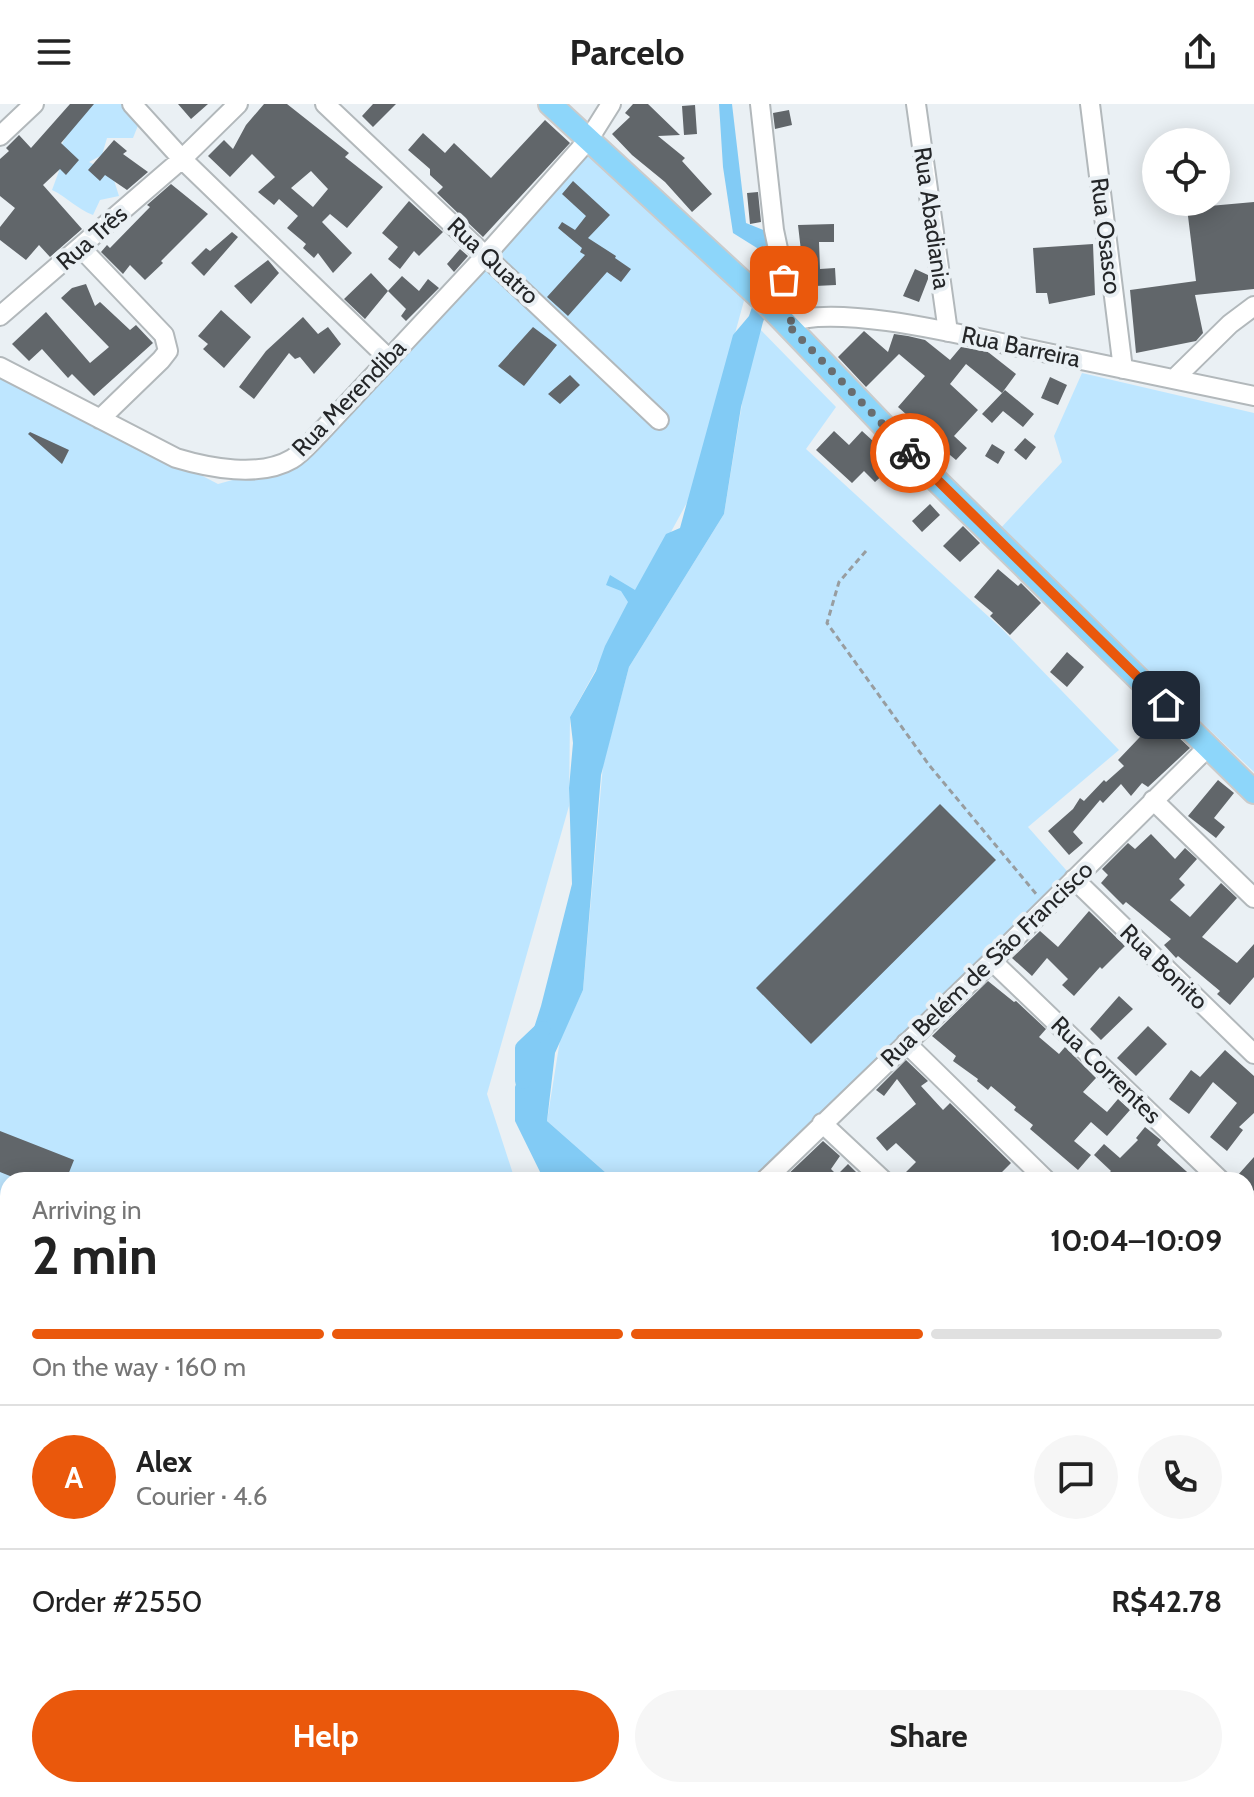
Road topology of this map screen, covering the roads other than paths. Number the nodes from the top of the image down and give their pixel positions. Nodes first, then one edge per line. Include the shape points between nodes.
1 (34, 104) edge
2 (132, 104) edge
3 (238, 104) edge
4 (325, 104) edge
5 (550, 104) edge
6 (611, 104) edge
7 (760, 104) edge
8 (916, 104) edge
9 (1090, 104) edge
10 (346, 111) edge
11 (0, 136) edge
12 (589, 139) junction
13 (182, 159) junction
14 (81, 248) junction
15 (486, 255) junction
16 (1254, 306) edge
17 (0, 316) edge
18 (783, 317) junction
19 (948, 332) junction
20 (388, 358) junction
21 (0, 367) edge
22 (1123, 369) junction
23 (1174, 379) junction
24 (1254, 396) edge
25 (100, 419) junction
26 (659, 420) dead end
27 (1208, 747) junction
28 (1254, 792) edge
29 (1153, 800) junction
30 (1074, 879) junction
31 (1254, 898) edge
32 (992, 961) junction
33 (906, 1043) junction
34 (1254, 1054) edge
35 (822, 1123) junction
36 (773, 1172) edge
37 (874, 1172) edge
38 (1038, 1172) edge
39 (1212, 1172) edge

1 - 11 street
2 - 13 street
3 - 13 street, Rua Três
4 - 10 street, Rua Quatro
5 - 12 main road
6 - 12 street, Rua Merendiba
7 - 18 street
8 - 19 street, Rua Abadiania
9 - 22 street, Rua Osasco
10 - 15 street, Rua Quatro
12 - 15 street, Rua Merendiba
12 - 18 main road
13 - 14 street, Rua Três
13 - 20 street
14 - 17 street, Rua Três
14 - 25 street via 168,343 161,360
15 - 20 street, Rua Merendiba
15 - 26 street, Rua Quatro
16 - 23 street
18 - 19 street, Rua Barreira via 842,317
18 - 27 main road via 836,379
19 - 22 street, Rua Barreira
20 - 25 street, Rua Merendiba via 305,448 271,466 198,465
21 - 25 street, Rua Merendiba
22 - 23 street, Rua Barreira
23 - 24 street, Rua Barreira
27 - 28 main road
27 - 29 street, Rua Belém de São Francisco
29 - 30 street, Rua Belém de São Francisco
29 - 31 street
30 - 32 street, Rua Belém de São Francisco
30 - 34 street, Rua Bonito
32 - 33 street, Rua Belém de São Francisco
32 - 39 street, Rua Correntes
33 - 35 street, Rua Belém de São Francisco
33 - 38 street
35 - 36 street, Rua Belém de São Francisco
35 - 37 street

